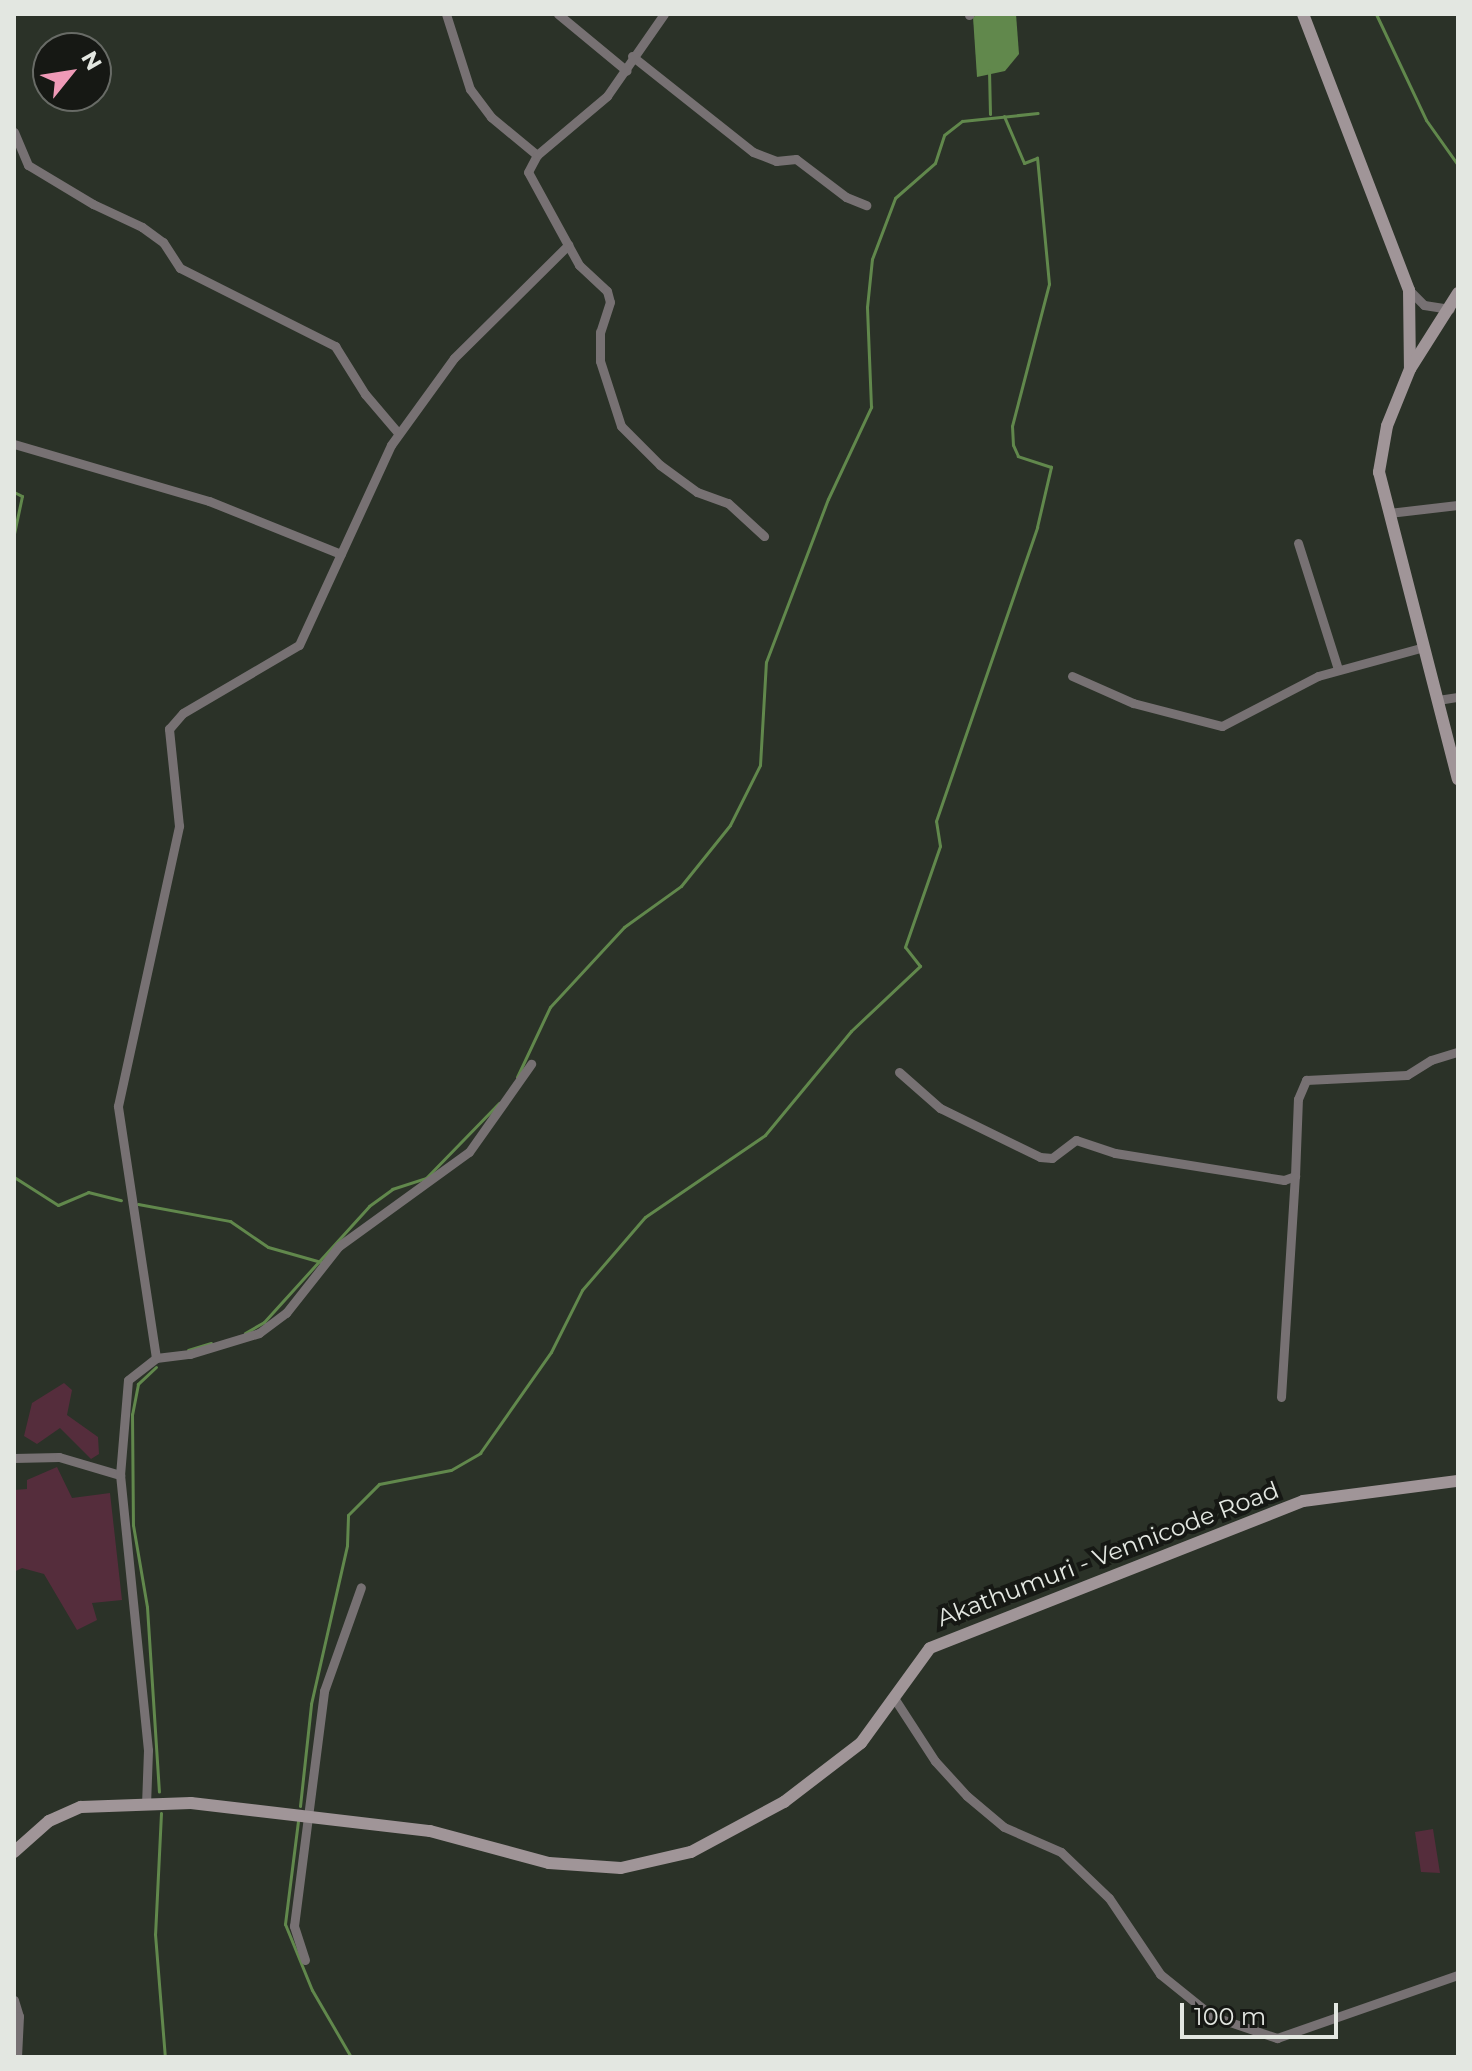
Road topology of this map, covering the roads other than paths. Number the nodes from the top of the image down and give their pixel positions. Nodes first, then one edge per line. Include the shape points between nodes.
1 (446, 14) edge
2 (558, 14) edge
3 (664, 14) edge
4 (1303, 14) edge
5 (632, 56) junction
6 (627, 71) junction
7 (14, 132) edge
8 (537, 155) junction
9 (866, 205) dead end
10 (568, 245) junction
11 (1409, 290) junction
12 (1458, 293) edge
13 (1450, 309) junction
14 (1410, 369) junction
15 (399, 434) junction
16 (14, 444) edge
17 (1458, 505) edge
18 (1389, 513) junction
19 (764, 536) dead end
20 (1298, 543) dead end
21 (341, 554) junction
22 (1424, 647) junction
23 (1338, 669) junction
24 (1072, 676) dead end
25 (1458, 697) edge
26 (1438, 700) junction
27 (1458, 779) edge
28 (1458, 1052) edge
29 (531, 1064) dead end
30 (899, 1072) dead end
31 (1295, 1176) junction
32 (156, 1358) junction
33 (1281, 1397) dead end
34 (14, 1458) edge
35 (120, 1475) junction
36 (1458, 1481) edge
37 (361, 1587) dead end
38 (896, 1701) junction
39 (146, 1805) junction
40 (309, 1814) junction
41 (14, 1852) edge
42 (305, 1960) dead end
43 (1458, 1975) edge
44 (14, 2000) edge
45 (17, 2057) edge

1 - 8 street via 470,89 491,117
2 - 6 street
3 - 5 street
4 - 11 street
5 - 6 street
5 - 9 street via 753,152 776,161 796,159 846,197
6 - 8 street via 607,96
7 - 15 street via 28,165 142,227 163,242 180,268 335,346
8 - 10 street via 528,172
10 - 15 street via 454,358
10 - 19 street via 579,265 607,291 600,361 621,426 660,465 697,492 728,503
11 - 13 street via 1424,305
11 - 14 street
12 - 13 street
13 - 14 street
14 - 18 street via 1387,426 1379,472
15 - 21 street
16 - 21 street via 209,501
17 - 18 street
18 - 22 street
20 - 23 street
21 - 32 street via 299,645 183,713 169,729 179,826 118,1106
22 - 23 street
22 - 26 street
23 - 24 street via 1222,726 1133,703
25 - 26 street
26 - 27 street
28 - 31 street via 1407,1075 1306,1080 1298,1099
29 - 32 street via 469,1152 339,1246 286,1313 259,1333 190,1354
30 - 31 street via 940,1108 1040,1157 1052,1158 1076,1140 1115,1153 1267,1178
31 - 33 street
32 - 35 street via 128,1380
34 - 35 street via 59,1457
35 - 39 street via 148,1750
36 - 38 street, Akathumuri - Vennicode Road via 1303,1501 930,1648
37 - 40 street via 324,1691
38 - 40 street, Akathumuri - Vennicode Road via 861,1743 784,1802 691,1852 621,1868 549,1863 430,1831
38 - 43 street via 957,1786 1004,1827 1061,1852 1109,1898 1160,1974 1212,2016 1277,2038
39 - 40 street, Akathumuri - Vennicode Road via 191,1803
39 - 41 street, Akathumuri - Vennicode Road via 81,1807 49,1821
40 - 42 street via 294,1926
44 - 45 street via 19,2016

